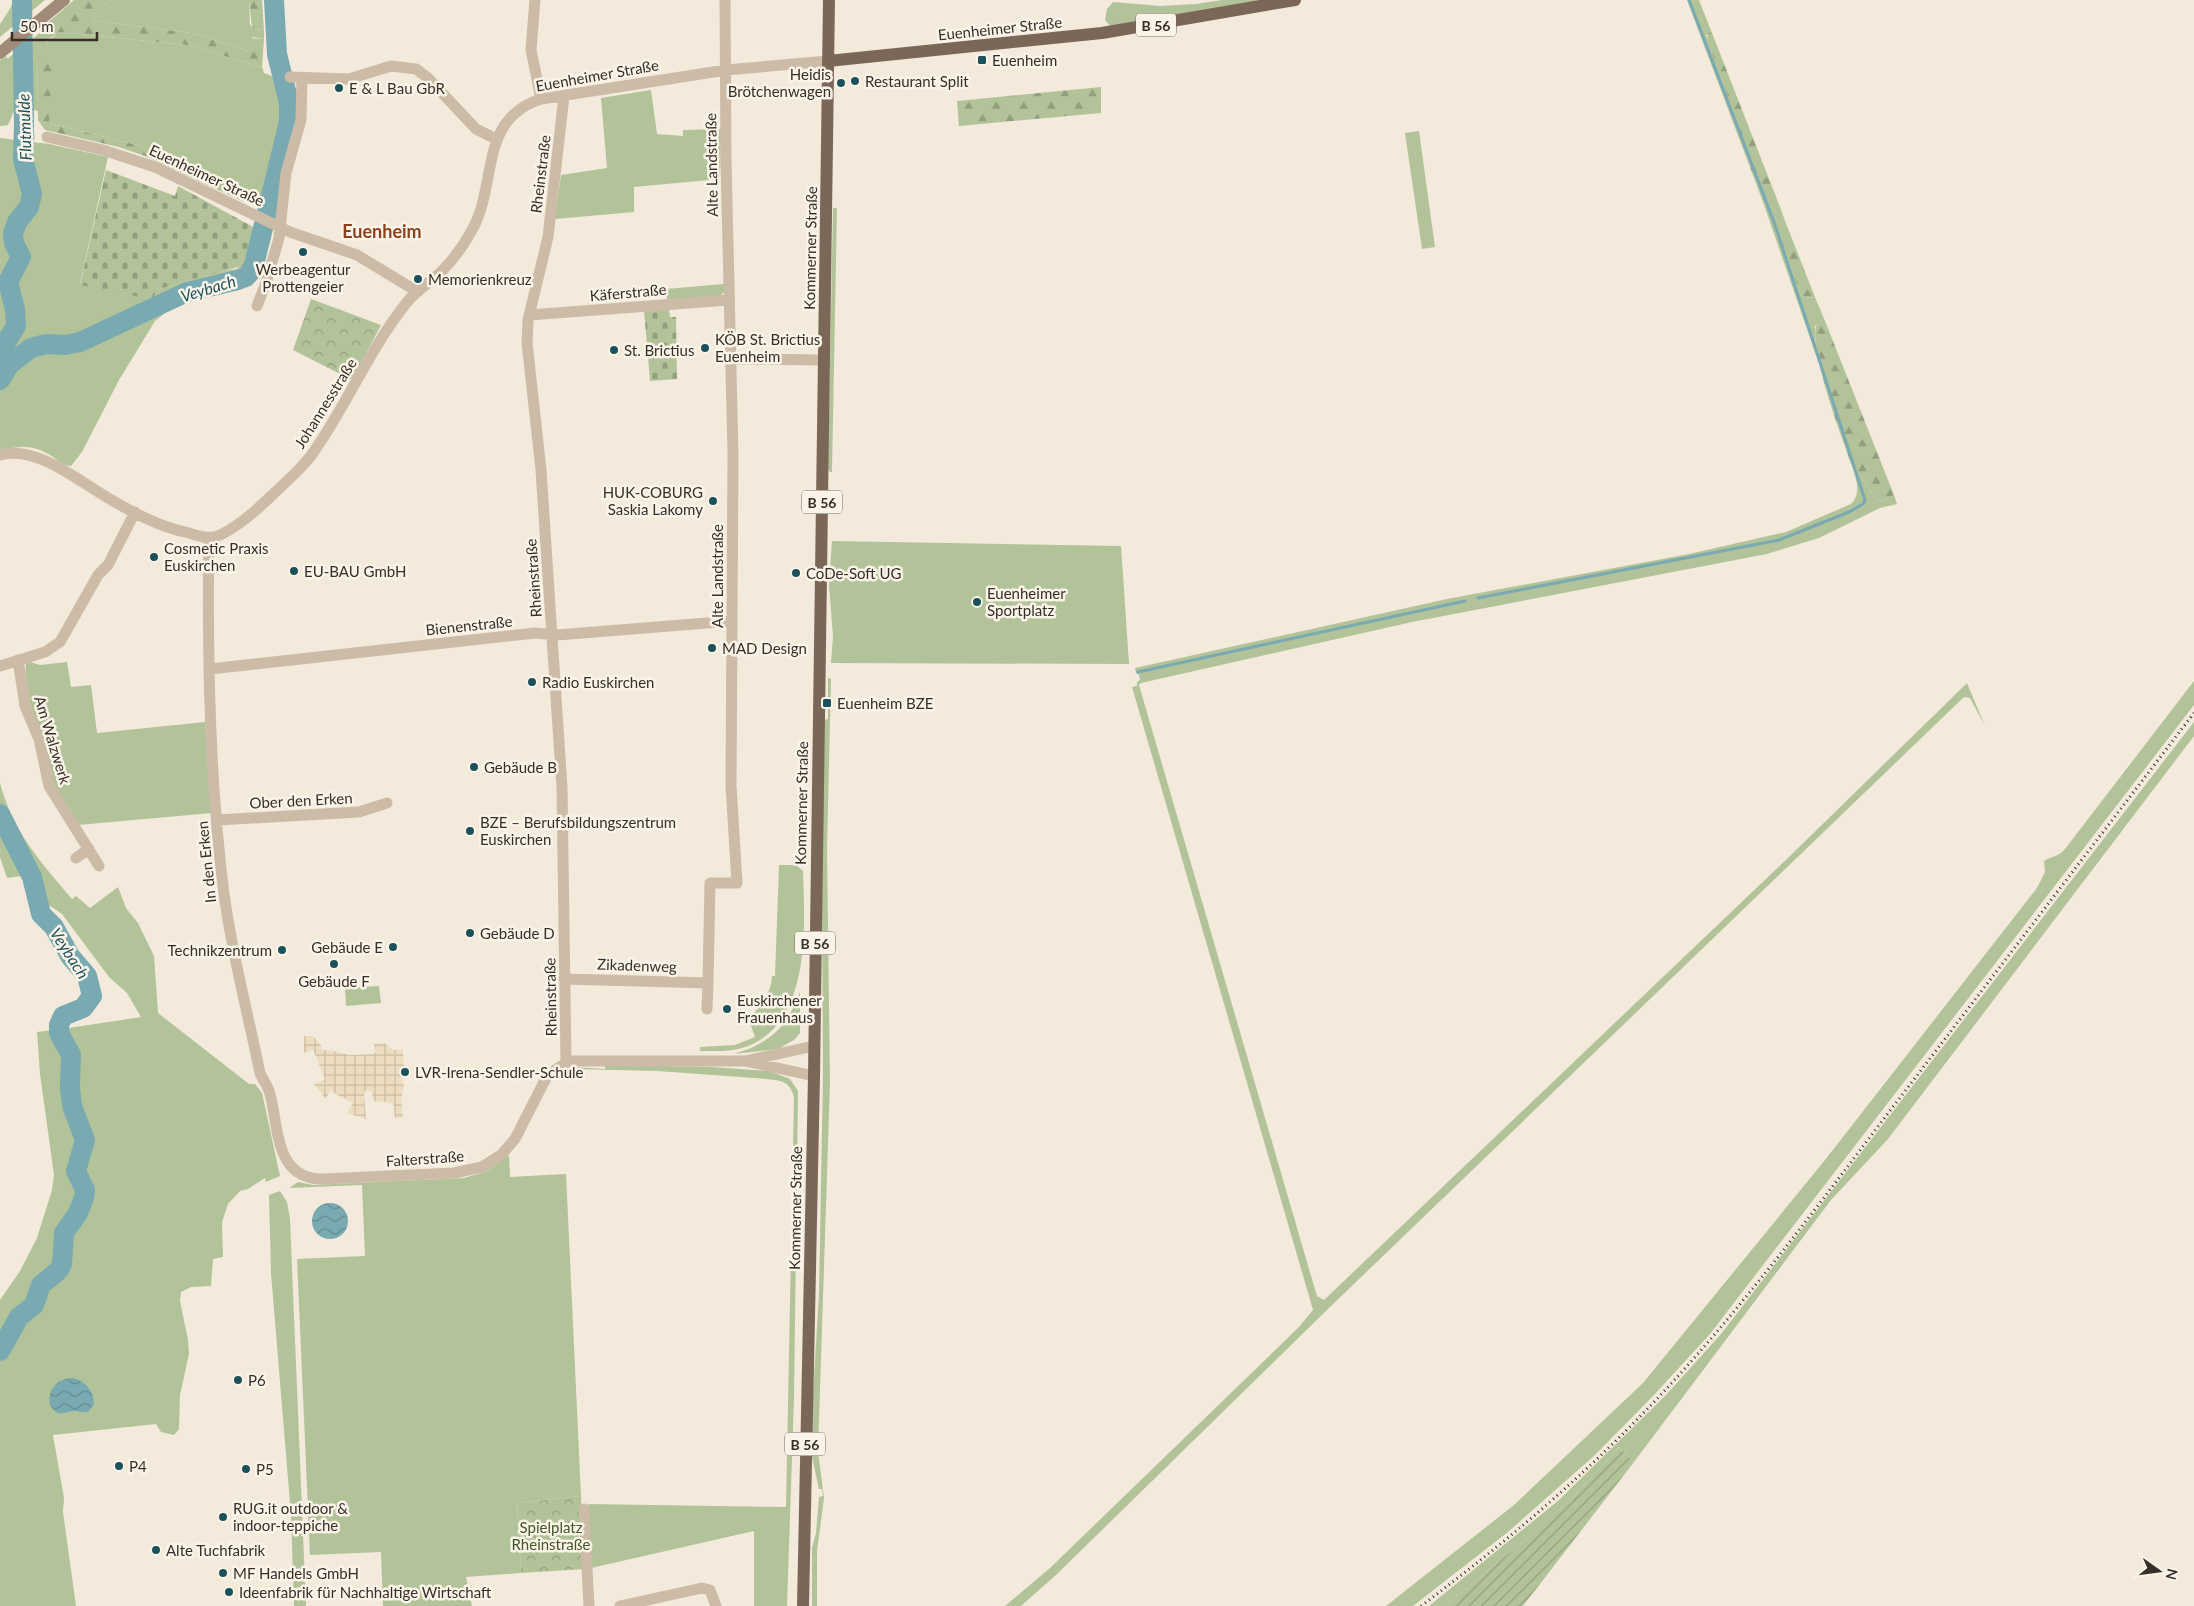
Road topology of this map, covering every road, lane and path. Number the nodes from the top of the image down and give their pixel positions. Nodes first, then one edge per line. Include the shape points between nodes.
1 (64, 0) edge
2 (534, 0) edge
3 (725, 0) edge
4 (829, 0) edge
5 (1295, 0) edge
6 (4, 50) edge
7 (828, 61) junction
8 (726, 70) junction
9 (290, 77) dead end
10 (302, 78) junction
11 (564, 96) junction
12 (541, 99) junction
13 (48, 137) dead end
14 (496, 139) junction
15 (277, 225) junction
16 (418, 292) junction
17 (729, 300) junction
18 (257, 306) dead end
19 (530, 315) junction
20 (730, 359) junction
21 (824, 360) junction
22 (0, 455) edge
23 (136, 512) junction
24 (209, 538) junction
25 (732, 621) junction
26 (552, 634) junction
27 (18, 660) junction
28 (0, 666) edge
29 (210, 669) junction
30 (387, 803) dead end
31 (217, 820) junction
32 (88, 849) junction
33 (76, 858) dead end
34 (99, 866) dead end
35 (564, 979) junction
36 (708, 983) junction
37 (707, 1009) dead end
38 (814, 1046) junction
39 (745, 1061) junction
40 (566, 1062) junction
41 (814, 1076) junction
42 (295, 1172) joint
43 (584, 1509) dead end
44 (589, 1606) edge
45 (620, 1606) edge
46 (716, 1606) edge
47 (803, 1606) edge

1 - 6 main road
2 - 12 street via 531,50
3 - 8 street, Alte Landstraße
4 - 7 main road, Kommerner Straße
5 - 7 main road, Euenheimer Straße / B 56 via 1102,33
7 - 8 street, Euenheimer Straße
7 - 21 main road, Kommerner Straße / B 56
8 - 11 street, Euenheimer Straße
8 - 17 street, Alte Landstraße
9 - 10 street
10 - 14 street via 350,79 391,66 416,68 476,129
10 - 15 street via 301,120 286,173
11 - 12 street, Euenheimer Straße
11 - 19 street, Rheinstraße via 548,237
12 - 14 street, Euenheimer Straße via 509,119
13 - 15 street, Euenheimer Straße via 155,167
14 - 16 street, Euenheimer Straße via 482,207 473,228 449,263
15 - 16 street, Euenheimer Straße via 357,255
15 - 18 street via 266,283
16 - 24 street, Johannesstraße via 391,325 317,448 302,467 252,514
17 - 19 street, Käferstraße
17 - 20 street, Alte Landstraße
19 - 26 street, Rheinstraße via 528,355 541,470
20 - 21 street
20 - 25 street, Alte Landstraße
21 - 38 main road, Kommerner Straße / B 56
22 - 23 street via 16,452 37,457
23 - 24 street via 178,531
23 - 27 street via 108,565 98,575 60,642 52,650
24 - 29 street, In den Erken
25 - 26 street, Bienenstraße
25 - 36 street, Alte Landstraße via 731,785 737,882 710,882
26 - 29 street, Bienenstraße via 535,633
26 - 35 street, Rheinstraße via 564,829
27 - 28 street
27 - 32 street, Am Walzwerk via 25,706 39,739 48,786
29 - 31 street, In den Erken
30 - 31 street, Ober den Erken via 359,812
31 - 42 street, In den Erken via 224,895 260,1073 269,1092 283,1154
32 - 33 street
32 - 34 street, Am Walzwerk
35 - 36 street, Zikadenweg
35 - 40 street, Rheinstraße
36 - 37 street
38 - 39 street
38 - 41 main road, Kommerner Straße / B 56
39 - 40 street
39 - 41 street
40 - 42 street, Falterstraße via 546,1078 511,1145 482,1167 454,1173 324,1179 307,1178
41 - 47 main road, Kommerner Straße / B 56
43 - 44 street
45 - 46 street via 702,1588 710,1590

